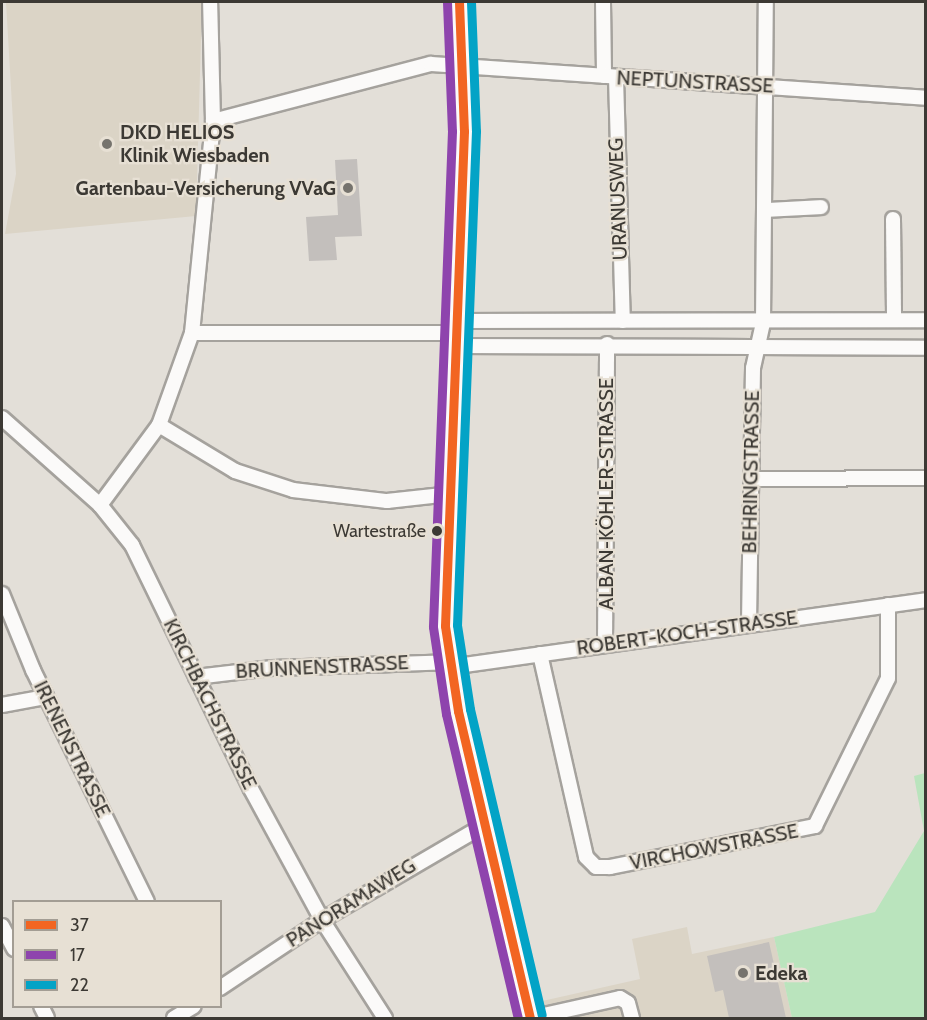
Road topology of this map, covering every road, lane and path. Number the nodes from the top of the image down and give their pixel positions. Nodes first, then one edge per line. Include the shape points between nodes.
1 (210, 2) edge
2 (459, 2) edge
3 (603, 2) edge
4 (766, 2) edge
5 (465, 65) junction
6 (610, 76) junction
7 (765, 86) junction
8 (926, 98) edge
9 (213, 121) junction
10 (821, 207) dead end
11 (766, 210) junction
12 (893, 219) dead end
13 (894, 320) junction
14 (926, 320) edge
15 (623, 321) junction
16 (763, 323) junction
17 (192, 333) junction
18 (456, 333) junction
19 (607, 345) junction
20 (756, 347) junction
21 (926, 348) edge
22 (2, 418) edge
23 (159, 424) junction
24 (926, 478) edge
25 (752, 479) junction
26 (450, 494) junction
27 (100, 505) junction
28 (2, 594) edge
29 (926, 600) edge
30 (888, 605) junction
31 (750, 624) junction
32 (605, 644) junction
33 (540, 654) junction
34 (449, 665) junction
35 (196, 677) junction
36 (46, 697) junction
37 (2, 705) edge
38 (486, 824) junction
39 (146, 900) edge
40 (322, 920) junction
41 (2, 926) edge
42 (12, 945) edge
43 (222, 987) edge
44 (192, 1008) edge
45 (174, 1018) edge
46 (385, 1018) edge
47 (530, 1018) edge
48 (632, 1018) edge

1 - 9 street
2 - 5 main road
3 - 6 street, URANUSWEG
4 - 7 street, BEHRINGSTRASSE
5 - 6 street, NEPTUNSTRASSE
5 - 9 street, NEPTUNSTRASSE via 431,64
5 - 18 main road
6 - 7 street, NEPTUNSTRASSE
6 - 15 street, URANUSWEG
7 - 8 street, NEPTUNSTRASSE
7 - 11 street, BEHRINGSTRASSE
9 - 17 street
10 - 11 street
11 - 16 street, BEHRINGSTRASSE
12 - 13 street
13 - 14 street
13 - 16 street
15 - 16 street
15 - 18 street
16 - 20 street, BEHRINGSTRASSE
17 - 18 street
17 - 23 street
18 - 19 street
18 - 26 main road
19 - 20 street
19 - 32 street, ALBAN-KÖHLER-STRASSE
20 - 21 street
20 - 25 street, BEHRINGSTRASSE
22 - 27 street, KIRCHBACHSTRASSE
23 - 26 street via 235,471 293,490 387,501
23 - 27 street
24 - 25 street
25 - 31 street, BEHRINGSTRASSE
26 - 34 main road
27 - 35 street, KIRCHBACHSTRASSE via 132,545
28 - 36 street, IRENENSTRASSE
29 - 30 street, ROBERT-KOCH-STRASSE
30 - 31 street, ROBERT-KOCH-STRASSE
30 - 33 street, VIRCHOWSTRASSE via 888,678 815,826 610,867 596,867 586,857
31 - 32 street, ROBERT-KOCH-STRASSE
32 - 33 street, ROBERT-KOCH-STRASSE
33 - 34 street, ROBERT-KOCH-STRASSE
34 - 35 street, BRUNNENSTRASSE via 263,668
34 - 38 main road
35 - 40 street, KIRCHBACHSTRASSE
36 - 37 street
36 - 39 street, IRENENSTRASSE
38 - 40 street, PANORAMAWEG
38 - 47 main road
40 - 43 street, PANORAMAWEG
40 - 46 street, KIRCHBACHSTRASSE
41 - 42 street
44 - 45 street
47 - 48 street via 620,998 628,1003

